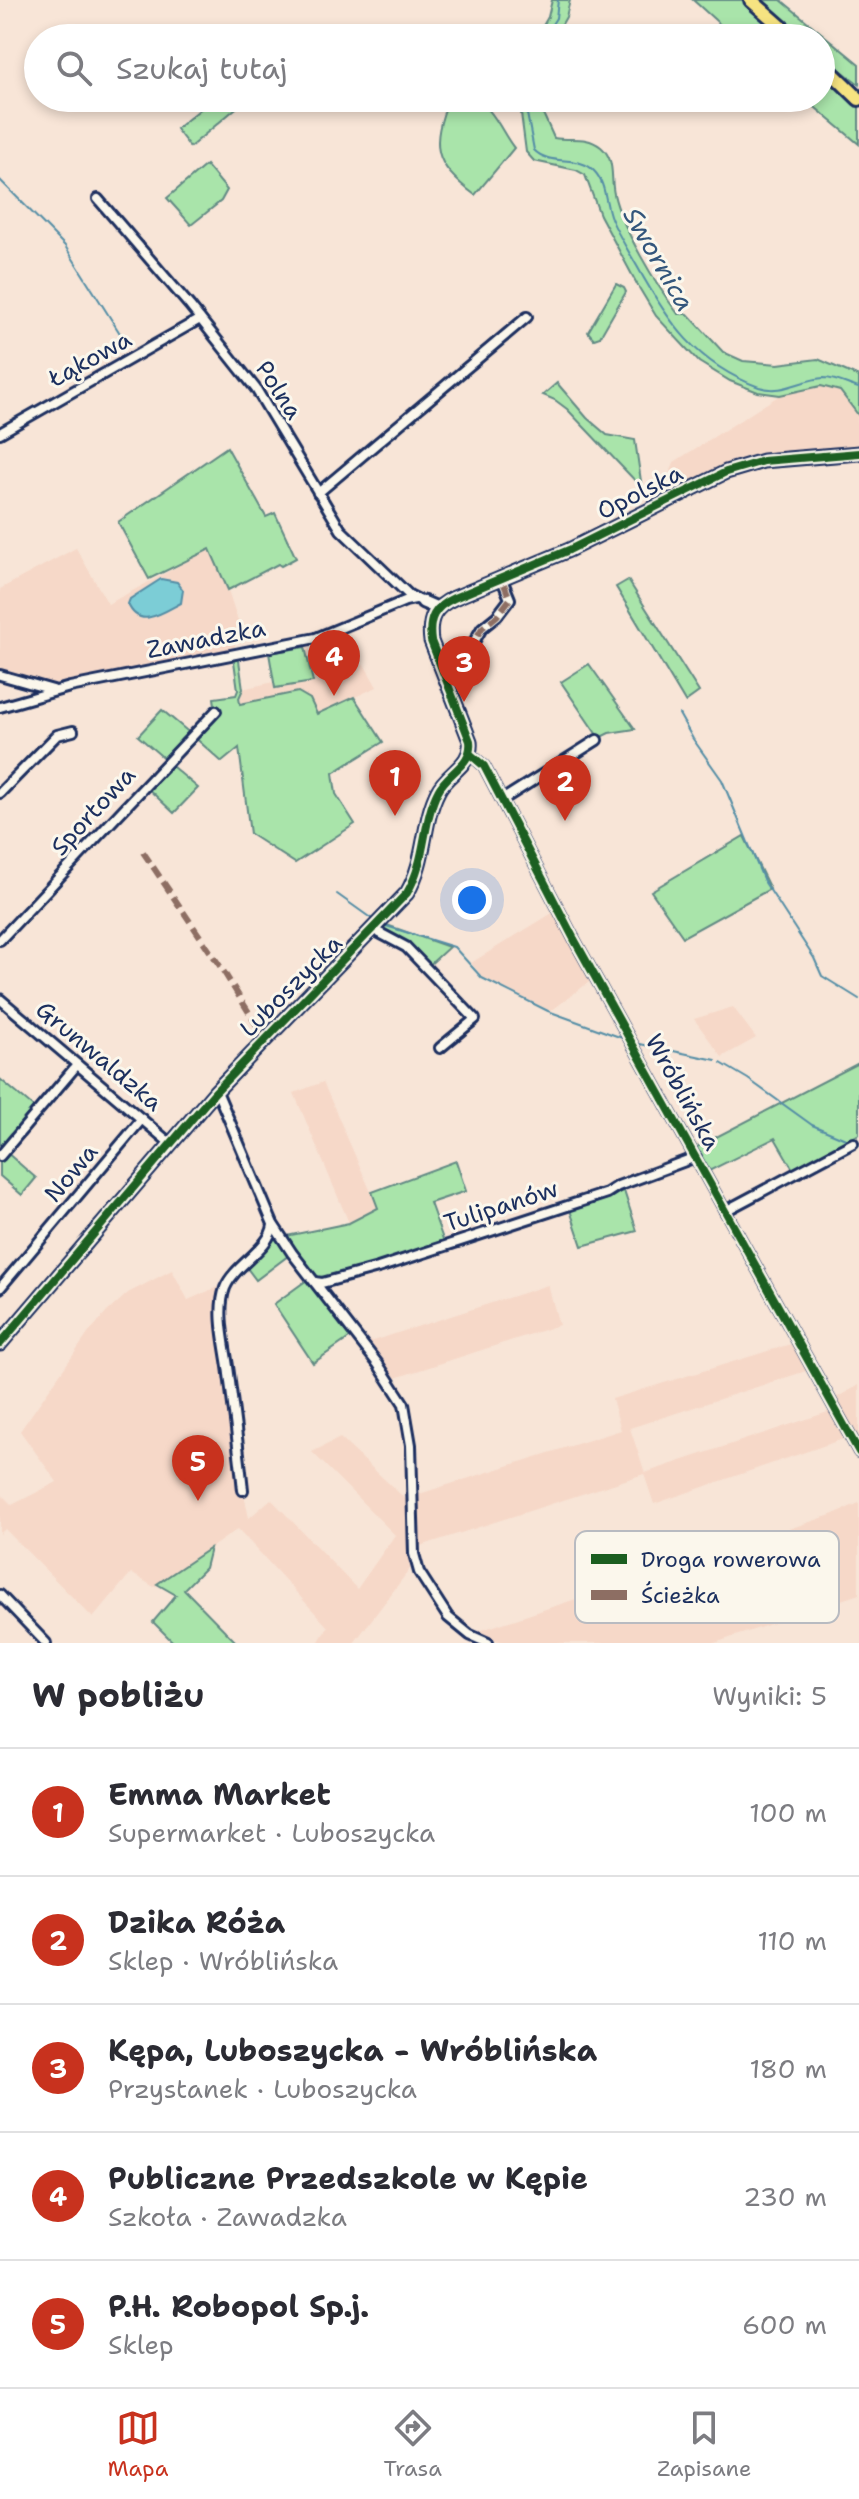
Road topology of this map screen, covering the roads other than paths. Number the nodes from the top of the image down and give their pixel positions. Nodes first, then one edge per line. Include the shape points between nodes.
1 (751, 0) edge
2 (778, 24) edge
3 (835, 73) edge
4 (835, 75) edge
5 (859, 91) edge
6 (859, 99) edge
7 (98, 199) dead end
8 (527, 317) dead end
9 (200, 319) junction
10 (0, 433) edge
11 (859, 453) edge
12 (318, 493) junction
13 (501, 577) junction
14 (420, 600) junction
15 (437, 608) junction
16 (0, 675) edge
17 (445, 677) junction
18 (55, 691) junction
19 (0, 707) edge
20 (216, 711) dead end
21 (73, 731) dead end
22 (597, 740) dead end
23 (470, 754) junction
24 (0, 793) edge
25 (502, 800) junction
26 (374, 930) junction
27 (0, 940) edge
28 (0, 999) edge
29 (440, 1048) dead end
30 (77, 1065) junction
31 (215, 1092) junction
32 (142, 1119) junction
33 (853, 1143) dead end
34 (171, 1144) junction
35 (0, 1156) edge
36 (696, 1157) junction
37 (725, 1211) junction
38 (273, 1224) junction
39 (315, 1282) junction
40 (0, 1288) edge
41 (0, 1344) edge
42 (859, 1452) edge
43 (243, 1490) dead end
44 (0, 1595) edge
45 (46, 1643) edge
46 (488, 1643) edge

1 - 2 main road
3 - 5 main road
4 - 6 main road
7 - 9 street, Polna
8 - 12 street
9 - 10 street, Łąkowa
9 - 12 street, Polna via 256,389
11 - 13 street, Opolska via 740,468
12 - 14 street, Polna via 343,533
13 - 15 street, Opolska
13 - 17 street via 510,599 506,607 482,628 463,661
14 - 15 street
14 - 18 street, Zawadzka via 405,601 316,638
15 - 17 street via 430,634
16 - 18 street
17 - 23 street via 470,741
18 - 19 street, Zawadzka
20 - 27 street, Sportowa
21 - 24 street via 57,735
22 - 25 street
23 - 25 street, Wróblińska via 484,766
23 - 26 street, Luboszycka via 436,794 415,880
25 - 36 street, Wróblińska
26 - 29 street via 406,947 475,1019
26 - 31 street, Luboszycka
28 - 30 street, Grunwaldzka
30 - 32 street, Grunwaldzka
30 - 35 street
31 - 34 street, Luboszycka
31 - 38 street
32 - 34 street, Grunwaldzka
32 - 40 street, Nowa
33 - 37 street
34 - 41 street, Luboszycka
36 - 37 street, Wróblińska
36 - 39 street, Tulipanów via 607,1193 392,1263
37 - 42 street, Wróblińska
38 - 39 street
38 - 43 street via 269,1237 232,1276 223,1301
39 - 46 street via 404,1404 419,1572 448,1617
44 - 45 street

